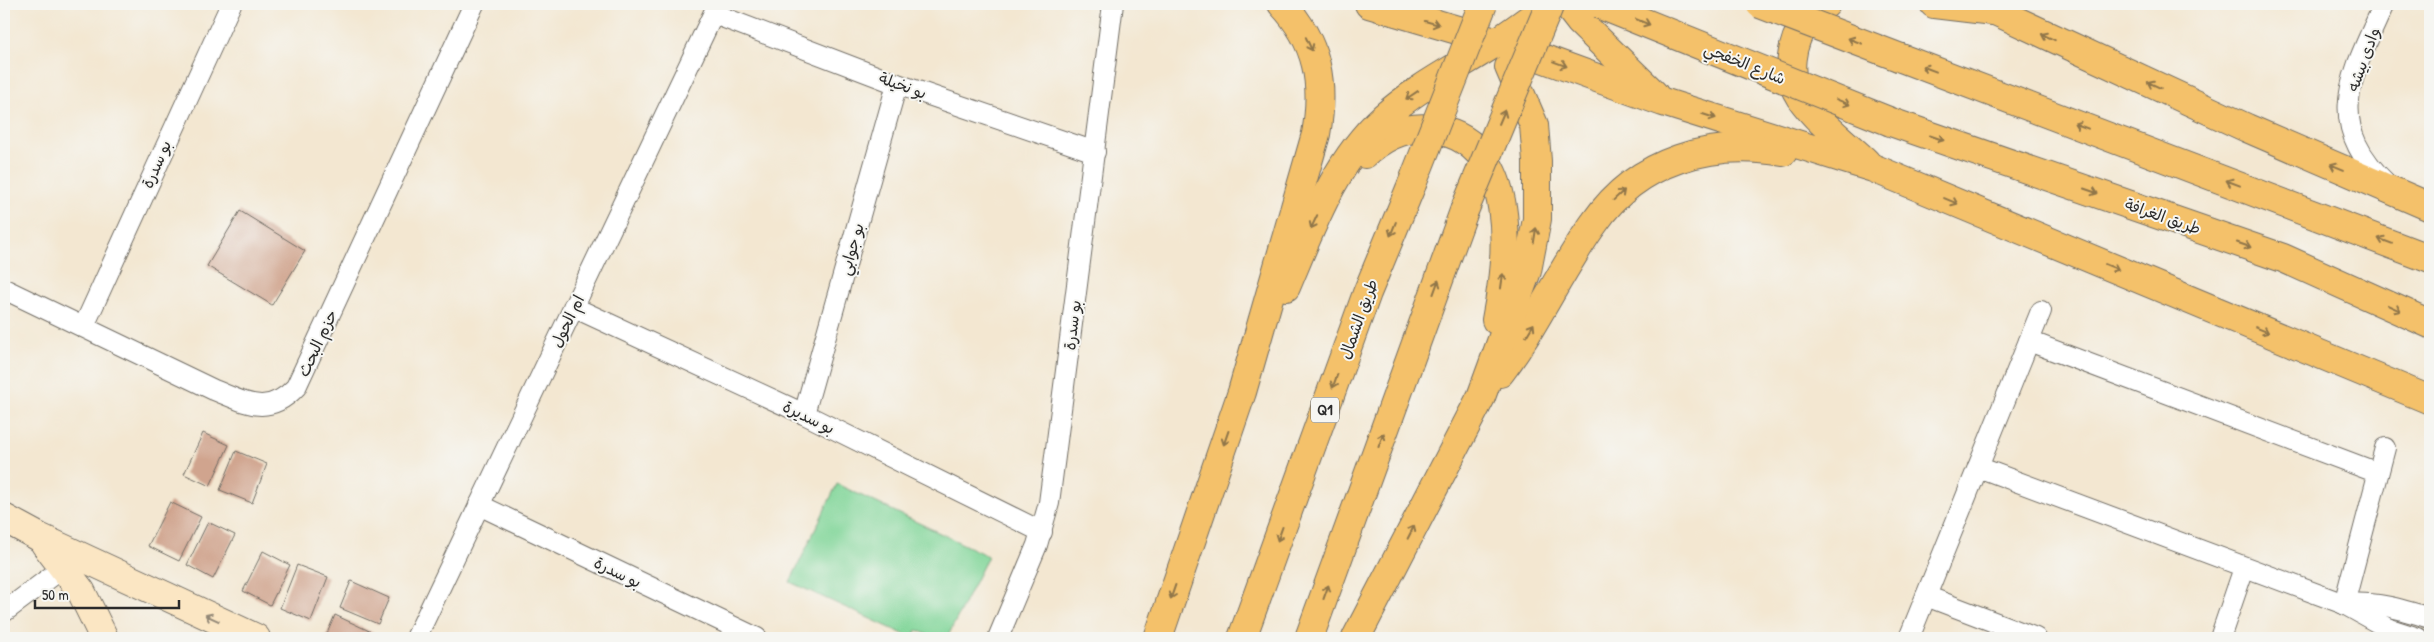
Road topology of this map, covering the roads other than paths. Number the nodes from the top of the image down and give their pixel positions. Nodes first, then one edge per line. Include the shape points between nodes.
1 (231, 4) edge
2 (474, 4) edge
3 (1113, 4) edge
4 (1282, 4) edge
5 (1368, 4) edge
6 (1484, 4) edge
7 (1550, 4) edge
8 (1566, 4) edge
9 (1598, 4) edge
10 (1760, 4) edge
11 (1826, 4) edge
12 (1934, 4) edge
13 (1966, 4) edge
14 (2384, 4) edge
15 (1986, 7) edge
16 (716, 9) edge
17 (1498, 42) junction
18 (897, 84) junction
19 (1663, 102) junction
20 (1891, 122) joint
21 (1095, 152) junction
22 (1873, 168) junction
23 (1331, 187) junction
24 (2394, 191) junction
25 (2430, 207) edge
26 (2430, 259) edge
27 (4, 289) edge
28 (574, 307) junction
29 (2041, 311) dead end
30 (2430, 324) edge
31 (84, 326) junction
32 (2029, 342) junction
33 (1242, 392) junction
34 (1480, 397) junction
35 (2430, 400) edge
36 (804, 414) junction
37 (2385, 448) dead end
38 (1978, 467) junction
39 (2378, 473) junction
40 (479, 505) junction
41 (4, 518) edge
42 (1042, 532) junction
43 (39, 537) junction
44 (64, 567) junction
45 (2244, 568) junction
46 (1926, 596) junction
47 (2344, 604) junction
48 (4, 612) edge
49 (2430, 618) edge
50 (104, 638) edge
51 (256, 638) edge
52 (416, 638) edge
53 (757, 638) edge
54 (998, 638) edge
55 (1158, 638) edge
56 (1242, 638) edge
57 (1309, 638) edge
58 (1356, 638) edge
59 (1909, 638) edge
60 (2036, 638) edge
61 (2220, 638) edge
62 (2418, 638) edge

1 - 31 street, بو سدرة
2 - 31 street, حزم البحث via 296,388 288,397 267,406 248,404
3 - 21 street, بو سدرة
4 -> 33 highway via 1310,44 1321,85 1320,111
5 -> 17 highway
6 - 17 highway
6 -> 56 highway, طريق الشمال / Q1, bridge via 1367,293
7 - 17 highway
57 -> 7 highway, bridge via 1464,211
8 - 19 highway via 1586,29
9 -> 20 highway, شارع الخفجي, bridge
26 -> 10 highway, bridge
11 - 22 highway via 1806,20 1798,35 1791,70 1799,95 1816,116
12 - 15 highway
13 - 15 highway
14 - 24 street, وادى بيشه via 2357,66 2349,98 2349,119 2364,159
24 -> 15 highway via 2239,124
16 - 18 street, بو نخيلة
16 - 28 street, ام الحول
17 -> 19 highway
17 -> 23 highway via 1409,97 1384,118 1363,140
34 -> 17 highway via 1527,271 1534,242 1539,191 1534,125
18 - 21 street, بو نخيلة
18 - 36 street, بو جوابي
19 -> 22 highway
20 -> 30 highway, طريق الغرافة via 2283,258
21 - 42 street, بو سدرة via 1051,488
34 -> 22 highway via 1527,334 1595,221 1643,175 1690,154 1733,148 1763,148
22 -> 35 highway
23 -> 33 highway
34 -> 23 highway via 1500,300 1505,256 1498,193 1485,160 1457,136 1429,128 1415,128 1394,134 1375,145
24 - 25 highway
27 - 31 street, حزم البحث
28 - 36 street, بو سديرة
28 - 40 street, ام الحول
29 - 32 street
32 - 38 street
32 - 39 street
33 -> 55 highway
58 -> 34 highway
36 - 42 street, بو سديرة
37 - 39 street
38 - 45 street
38 - 46 street
39 - 47 street
40 - 52 street, ام الحول
40 - 53 street, بو سدرة
41 - 43 street
42 - 54 street, بو سدرة
43 - 44 street
51 -> 43 street
44 - 48 street
44 - 50 street via 81,591
45 - 47 street
45 - 61 street
46 - 59 street
46 - 60 street
47 - 49 street via 2388,605
47 - 62 street via 2387,628

